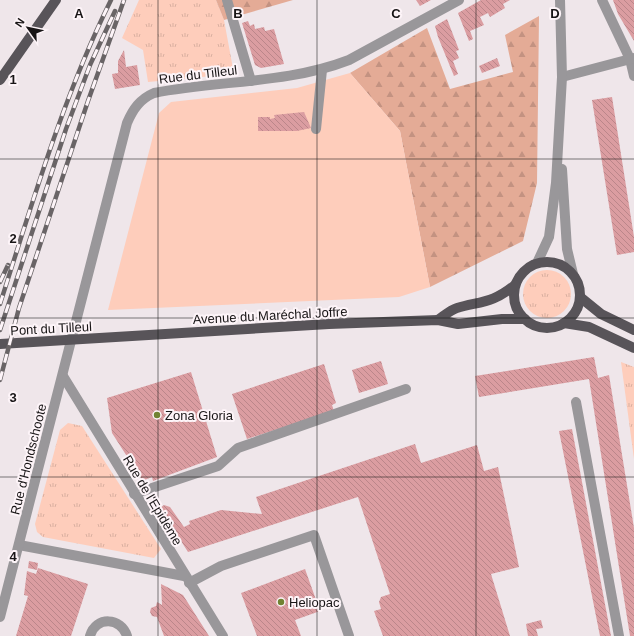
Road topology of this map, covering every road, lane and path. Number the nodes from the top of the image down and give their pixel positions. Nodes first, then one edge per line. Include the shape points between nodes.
1 (56, 0) edge
2 (227, 0) edge
3 (459, 0) edge
4 (560, 0) edge
5 (602, 0) edge
6 (632, 59) edge
7 (322, 70) junction
8 (634, 76) edge
9 (562, 77) junction
10 (0, 80) edge
11 (251, 81) junction
12 (316, 129) dead end
13 (560, 129) junction
14 (537, 263) junction
15 (573, 274) junction
16 (516, 285) junction
17 (580, 297) junction
18 (525, 319) junction
19 (438, 320) junction
20 (564, 323) junction
21 (634, 330) edge
22 (104, 338) joint
23 (0, 344) edge
24 (634, 348) edge
25 (63, 376) junction
26 (406, 389) dead end
27 (576, 402) dead end
28 (134, 494) junction
29 (19, 545) junction
30 (187, 580) junction
31 (0, 617) edge
32 (90, 636) edge
33 (127, 636) edge
34 (223, 636) edge
35 (348, 636) edge
36 (619, 636) edge

1 - 10 main road
2 - 11 street
3 - 7 street, Rue du Tilleul via 349,60
4 - 9 street
5 - 6 street
6 - 8 street
6 - 9 street
7 - 11 street, Rue du Tilleul
7 - 12 street
9 - 13 street
11 - 25 street, Rue du Tilleul via 154,93 140,101 131,113
13 - 14 street via 550,232 547,245
13 - 15 street via 567,250
14 - 15 main road via 557,263
14 - 16 main road via 524,271
15 - 17 main road via 580,288
16 - 18 main road via 516,306
16 - 19 main road via 497,298 456,308
17 - 20 main road via 576,312
17 - 21 main road via 601,314
18 - 19 main road, Avenue du Maréchal Joffre via 458,324
18 - 20 main road via 544,328
19 - 22 main road, Avenue du Maréchal Joffre
20 - 24 main road via 589,327
22 - 23 main road, Pont du Tilleul
25 - 28 street, Rue de l'Epidème
25 - 29 street, Rue d'Hondschoote
26 - 28 street via 238,448 218,466
27 - 36 street
28 - 30 street, Rue de l'Epidème
29 - 30 street
29 - 31 street, Rue d'Hondschoote
30 - 34 street, Rue de l'Epidème
30 - 35 street via 314,535
32 - 33 street via 98,625 114,621 122,626

